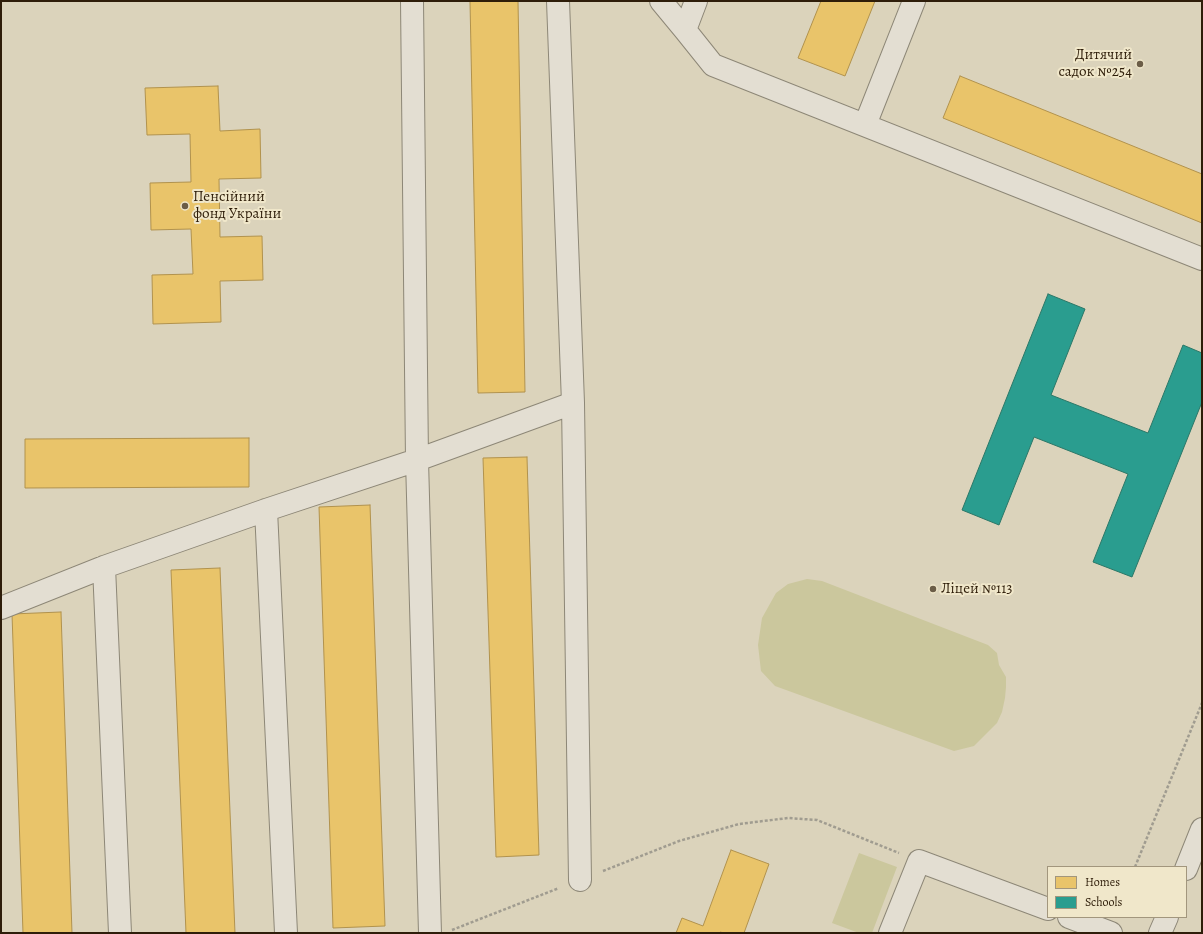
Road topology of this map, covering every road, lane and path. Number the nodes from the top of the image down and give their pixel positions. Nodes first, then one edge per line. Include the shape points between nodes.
1 (412, 1) edge
2 (558, 1) edge
3 (661, 1) edge
4 (696, 1) edge
5 (914, 1) edge
6 (685, 30) junction
7 (865, 125) junction
8 (1202, 259) edge
9 (573, 403) junction
10 (418, 460) junction
11 (266, 510) junction
12 (104, 567) junction
13 (1, 608) edge
14 (1202, 703) edge
15 (1202, 829) edge
16 (919, 861) junction
17 (1135, 866) edge
18 (1187, 866) edge
19 (580, 880) junction
20 (1047, 909) edge
21 (1072, 918) edge
22 (1166, 918) edge
23 (451, 930) dead end
24 (120, 933) edge
25 (286, 933) edge
26 (430, 933) edge
27 (890, 933) edge
28 (1112, 933) edge
29 (1160, 933) edge

1 - 10 street
2 - 9 street
3 - 6 street
4 - 6 street
5 - 7 street
6 - 7 street via 713,65
7 - 8 street
9 - 10 street
9 - 19 street
10 - 11 street
10 - 26 street
11 - 12 street
11 - 25 street
12 - 13 street
12 - 24 street
14 - 17 path
15 - 18 street
16 - 19 path via 817,820 788,818 739,824 680,841
16 - 20 street
16 - 27 street
19 - 23 path
21 - 28 street
22 - 29 street

